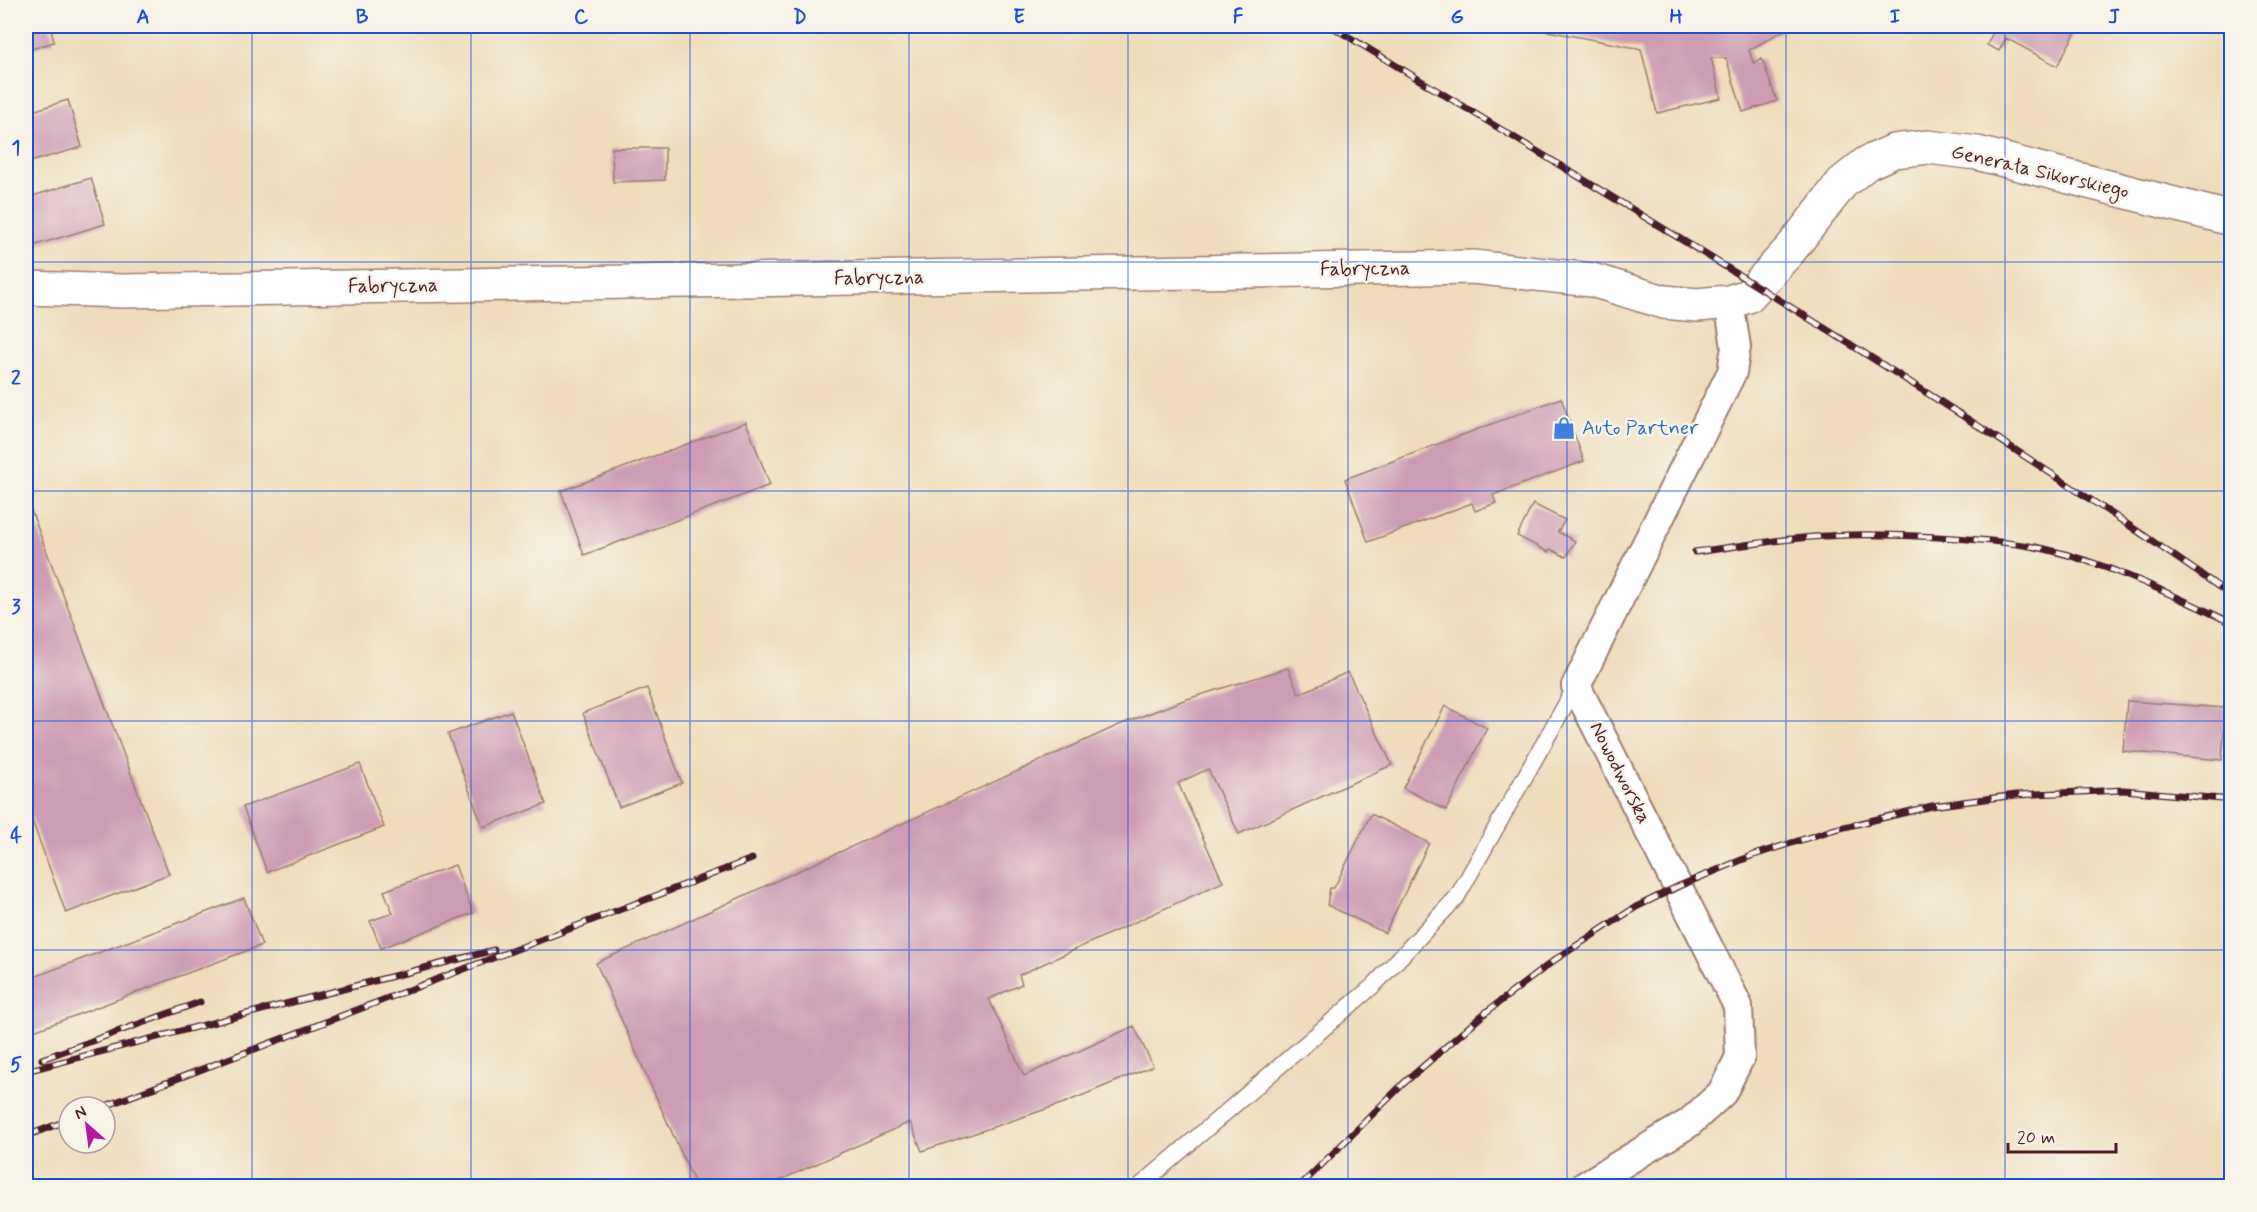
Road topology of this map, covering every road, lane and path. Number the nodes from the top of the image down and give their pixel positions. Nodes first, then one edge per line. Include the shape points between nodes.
1 (2232, 219) edge
2 (26, 288) edge
3 (1729, 302) junction
4 (1576, 686) junction
5 (1140, 1186) edge
6 (1585, 1186) edge

1 - 3 street, Generała Sikorskiego via 1977,153 1928,147 1894,151 1867,163 1842,183 1753,292
2 - 3 street, Fabryczna via 124,291 1473,267 1592,280 1664,302
3 - 4 street via 1736,347 1732,372
4 - 5 lane via 1457,897 1374,986
4 - 6 street, Nowodworska via 1738,1006 1740,1057 1722,1093 1689,1123

